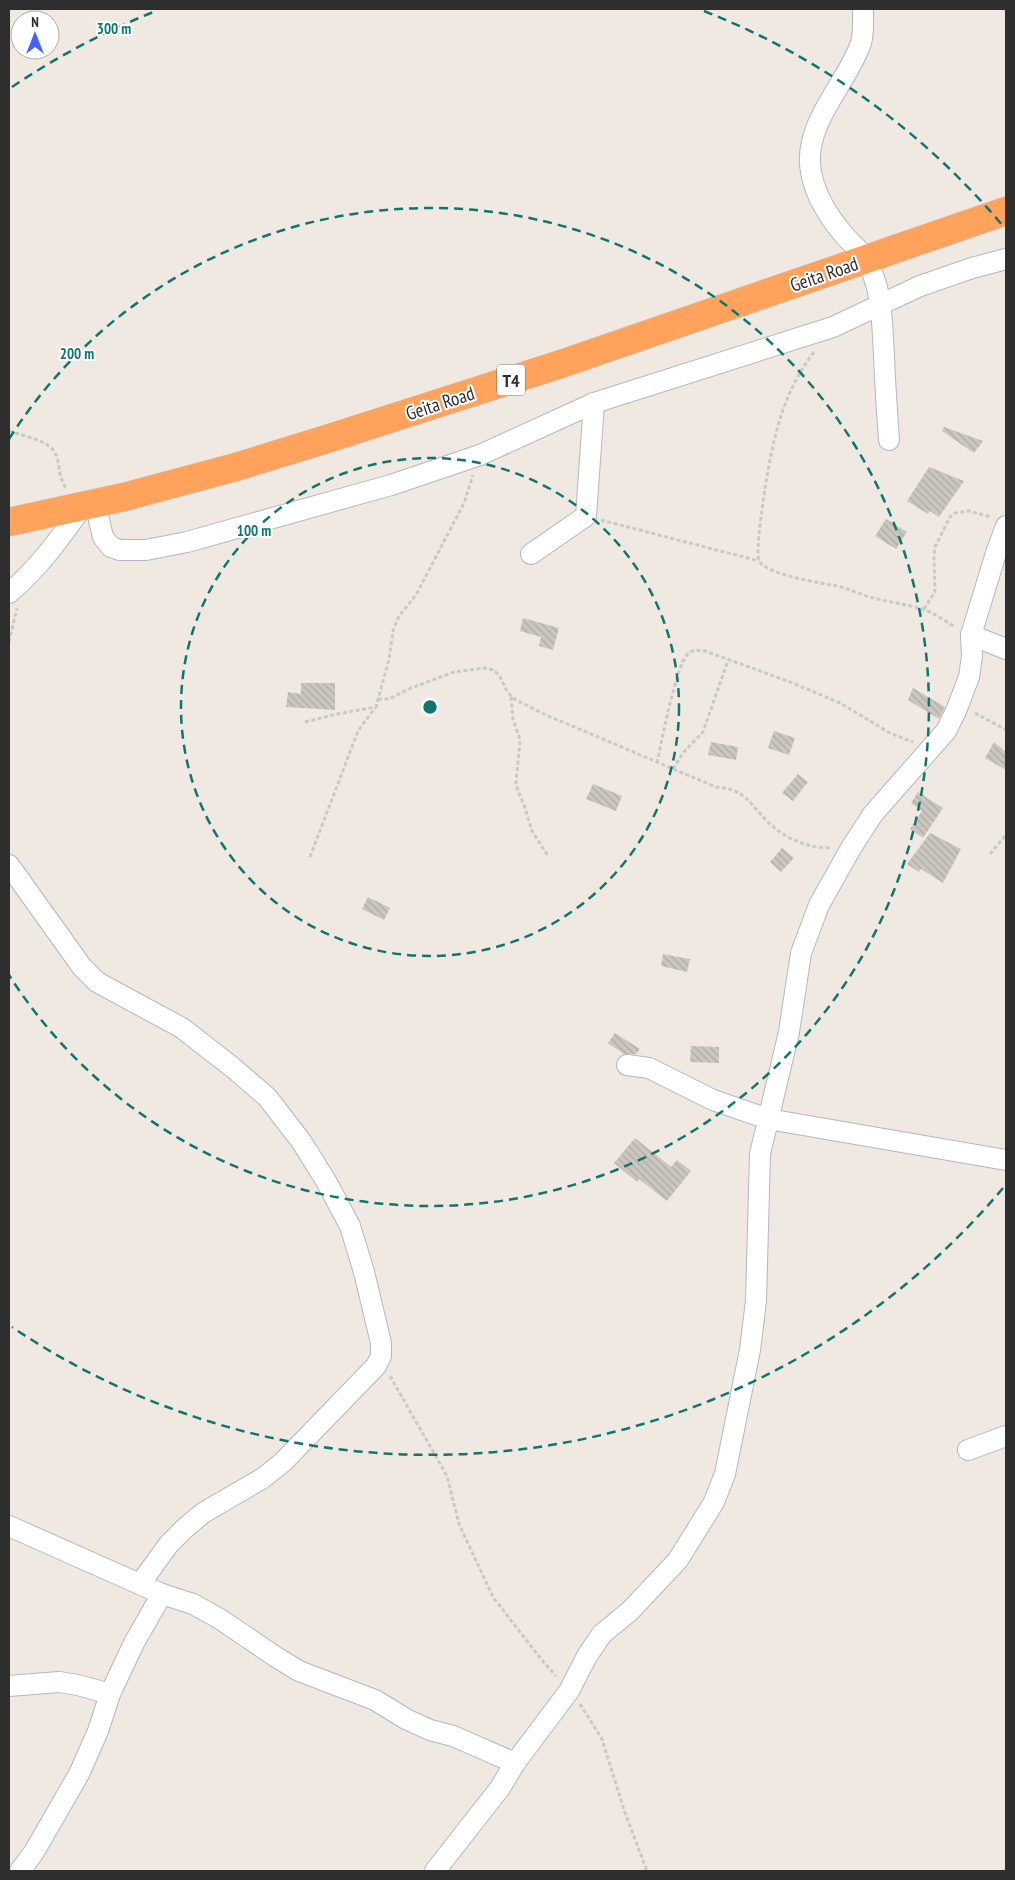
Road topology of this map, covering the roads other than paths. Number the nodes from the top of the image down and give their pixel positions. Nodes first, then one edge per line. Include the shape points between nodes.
1 (863, 9) edge
2 (1006, 212) edge
3 (1006, 259) edge
4 (866, 260) junction
5 (881, 306) junction
6 (594, 402) junction
7 (889, 440) dead end
8 (89, 505) junction
9 (9, 522) edge
10 (1002, 522) edge
11 (531, 554) dead end
12 (14, 589) edge
13 (971, 635) junction
14 (1006, 649) edge
15 (9, 865) edge
16 (627, 1065) dead end
17 (768, 1119) junction
18 (1006, 1160) edge
19 (1006, 1436) edge
20 (968, 1450) dead end
21 (9, 1526) edge
22 (140, 1584) junction
23 (162, 1594) junction
24 (9, 1686) edge
25 (110, 1694) junction
26 (515, 1763) junction
27 (20, 1871) edge
28 (435, 1871) edge

1 - 4 street via 860,43 817,127 811,143 810,164 814,182 830,218
2 - 4 highway, Geita Road / T4
3 - 5 street via 920,286
4 - 5 street
4 - 8 highway, Geita Road / T4 via 561,364 330,438
5 - 6 street via 833,327
5 - 7 street
6 - 8 street via 480,456 391,485 187,542 146,550 111,547
6 - 11 street via 586,516
8 - 9 highway, Geita Road / T4
8 - 12 street
10 - 13 street
13 - 14 street
13 - 17 street via 969,677 946,731 873,814 819,905 800,953 789,1032
15 - 22 street via 82,967 97,982 182,1028 267,1097 301,1141 350,1226 381,1343 381,1356 376,1366 283,1462 263,1478 203,1512 168,1544
16 - 17 street via 649,1068 713,1100
17 - 18 street
17 - 26 street via 760,1154 756,1301 750,1350 725,1474 714,1502 678,1560 630,1611 602,1634 569,1691
19 - 20 street
21 - 22 street
22 - 23 street
23 - 25 street
23 - 26 street via 193,1604 220,1619 299,1671 375,1700 430,1730 453,1736
24 - 25 street via 59,1682
25 - 27 street via 79,1774
26 - 28 street via 500,1788

